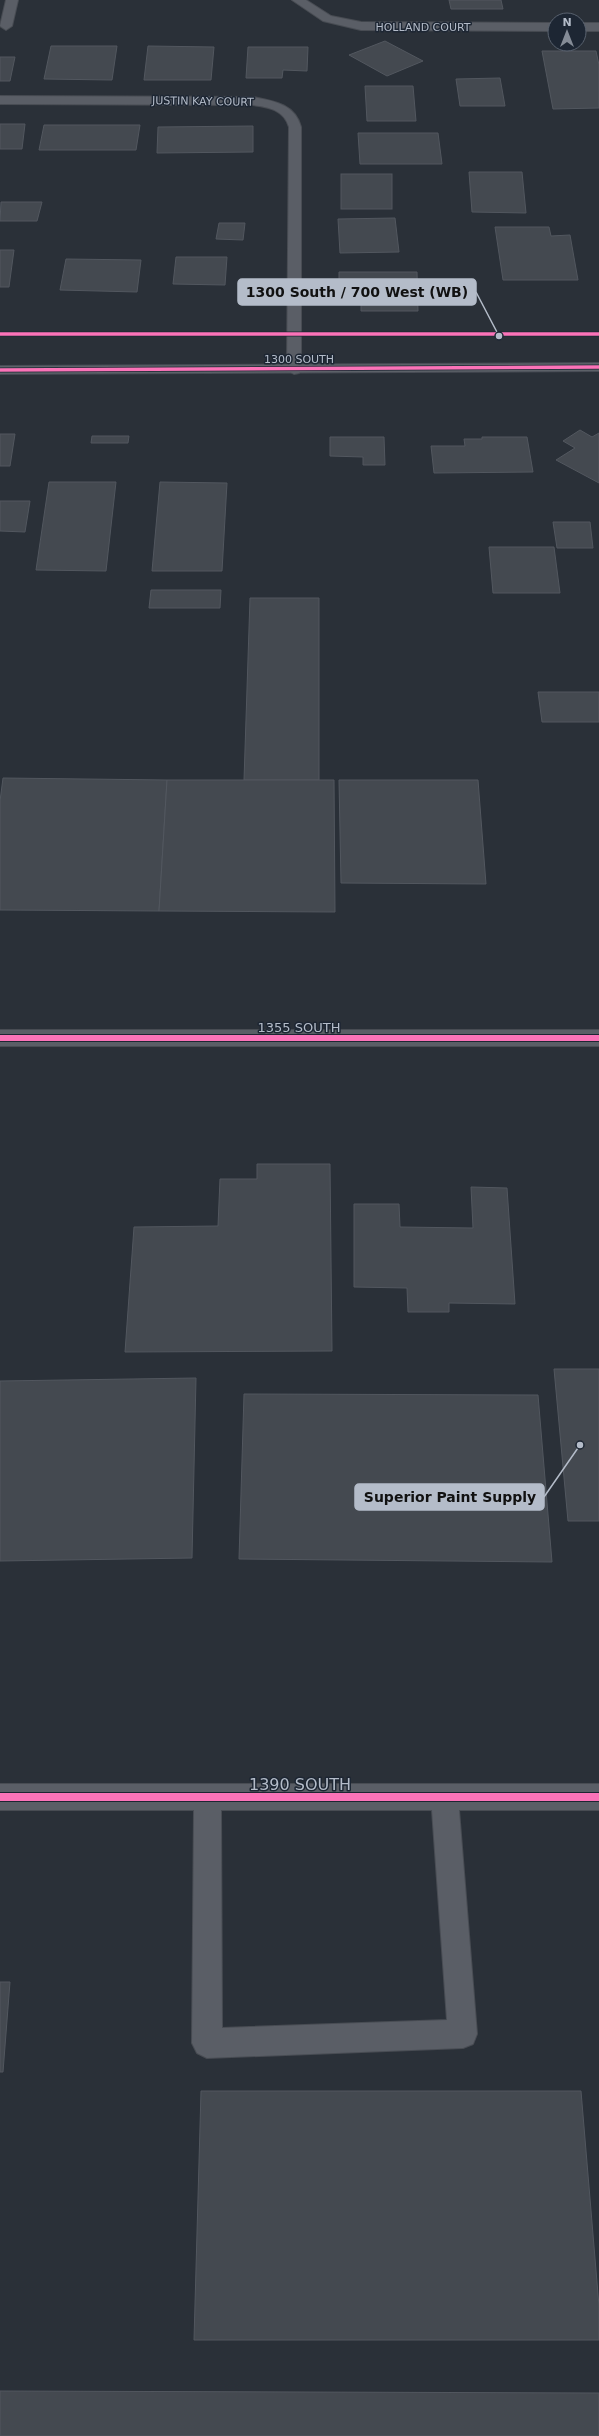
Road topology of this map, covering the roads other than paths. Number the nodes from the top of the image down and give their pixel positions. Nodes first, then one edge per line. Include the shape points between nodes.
1 (12, 0) edge
2 (298, 0) edge
3 (6, 26) dead end
4 (547, 27) edge
5 (587, 27) edge
6 (599, 27) edge
7 (0, 100) edge
8 (599, 367) edge
9 (0, 370) edge
10 (294, 370) junction
11 (0, 1038) edge
12 (599, 1038) edge
13 (0, 1797) edge
14 (208, 1797) junction
15 (444, 1797) junction
16 (599, 1797) edge

1 - 3 street
2 - 4 street, HOLLAND COURT via 327,19 361,26
5 - 6 street
7 - 10 street, JUSTIN KAY COURT via 253,101 283,108 292,115 295,127
8 - 10 main road, 1300 SOUTH
9 - 10 main road, 1300 SOUTH
11 - 12 street, 1355 SOUTH
13 - 14 street, 1390 SOUTH
14 - 15 street, 1390 SOUTH
14 - 15 street via 206,2043 463,2034
15 - 16 street, 1390 SOUTH

